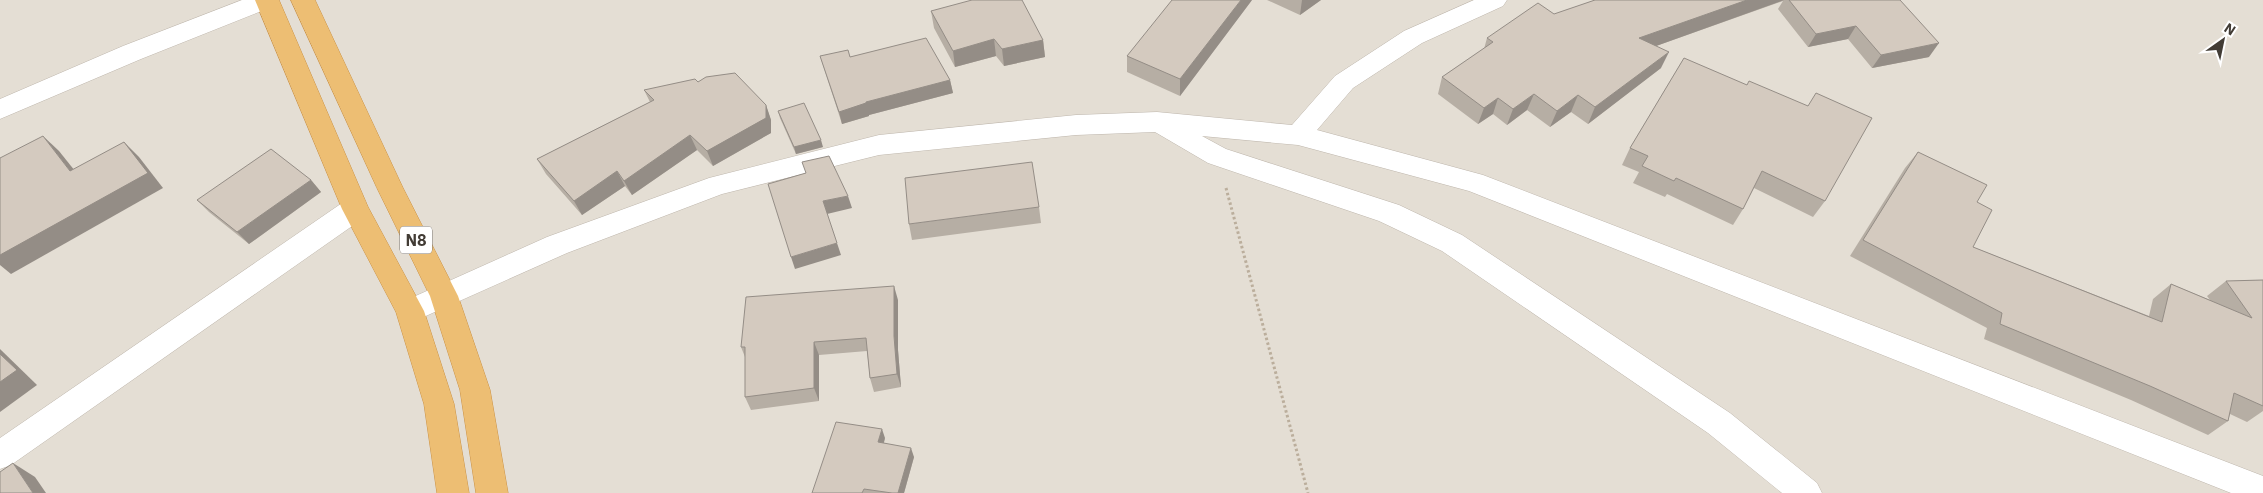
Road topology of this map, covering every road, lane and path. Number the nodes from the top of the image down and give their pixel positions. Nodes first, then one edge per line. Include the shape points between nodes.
1 (267, 0) edge
2 (302, 0) edge
3 (1495, 0) edge
4 (0, 110) edge
5 (1157, 122) junction
6 (1298, 135) junction
7 (1217, 156) junction
8 (356, 209) junction
9 (444, 296) junction
10 (410, 311) junction
11 (0, 456) edge
12 (2263, 490) edge
13 (453, 493) edge
14 (492, 493) edge
15 (1308, 493) edge
16 (1806, 493) edge

1 - 4 street via 190,28
1 - 8 highway, N8
2 - 9 highway, N8
3 - 6 street via 1413,37 1344,82
5 - 6 street
5 - 7 street
5 - 9 street via 1076,125 879,145 728,182 557,245
6 - 12 street via 1474,182
7 - 15 path
7 - 16 street via 1389,213 1452,243 1719,424
8 - 10 highway, N8
8 - 11 street
9 - 10 street
9 - 14 highway, N8 via 475,390
10 - 13 highway, N8 via 439,404

